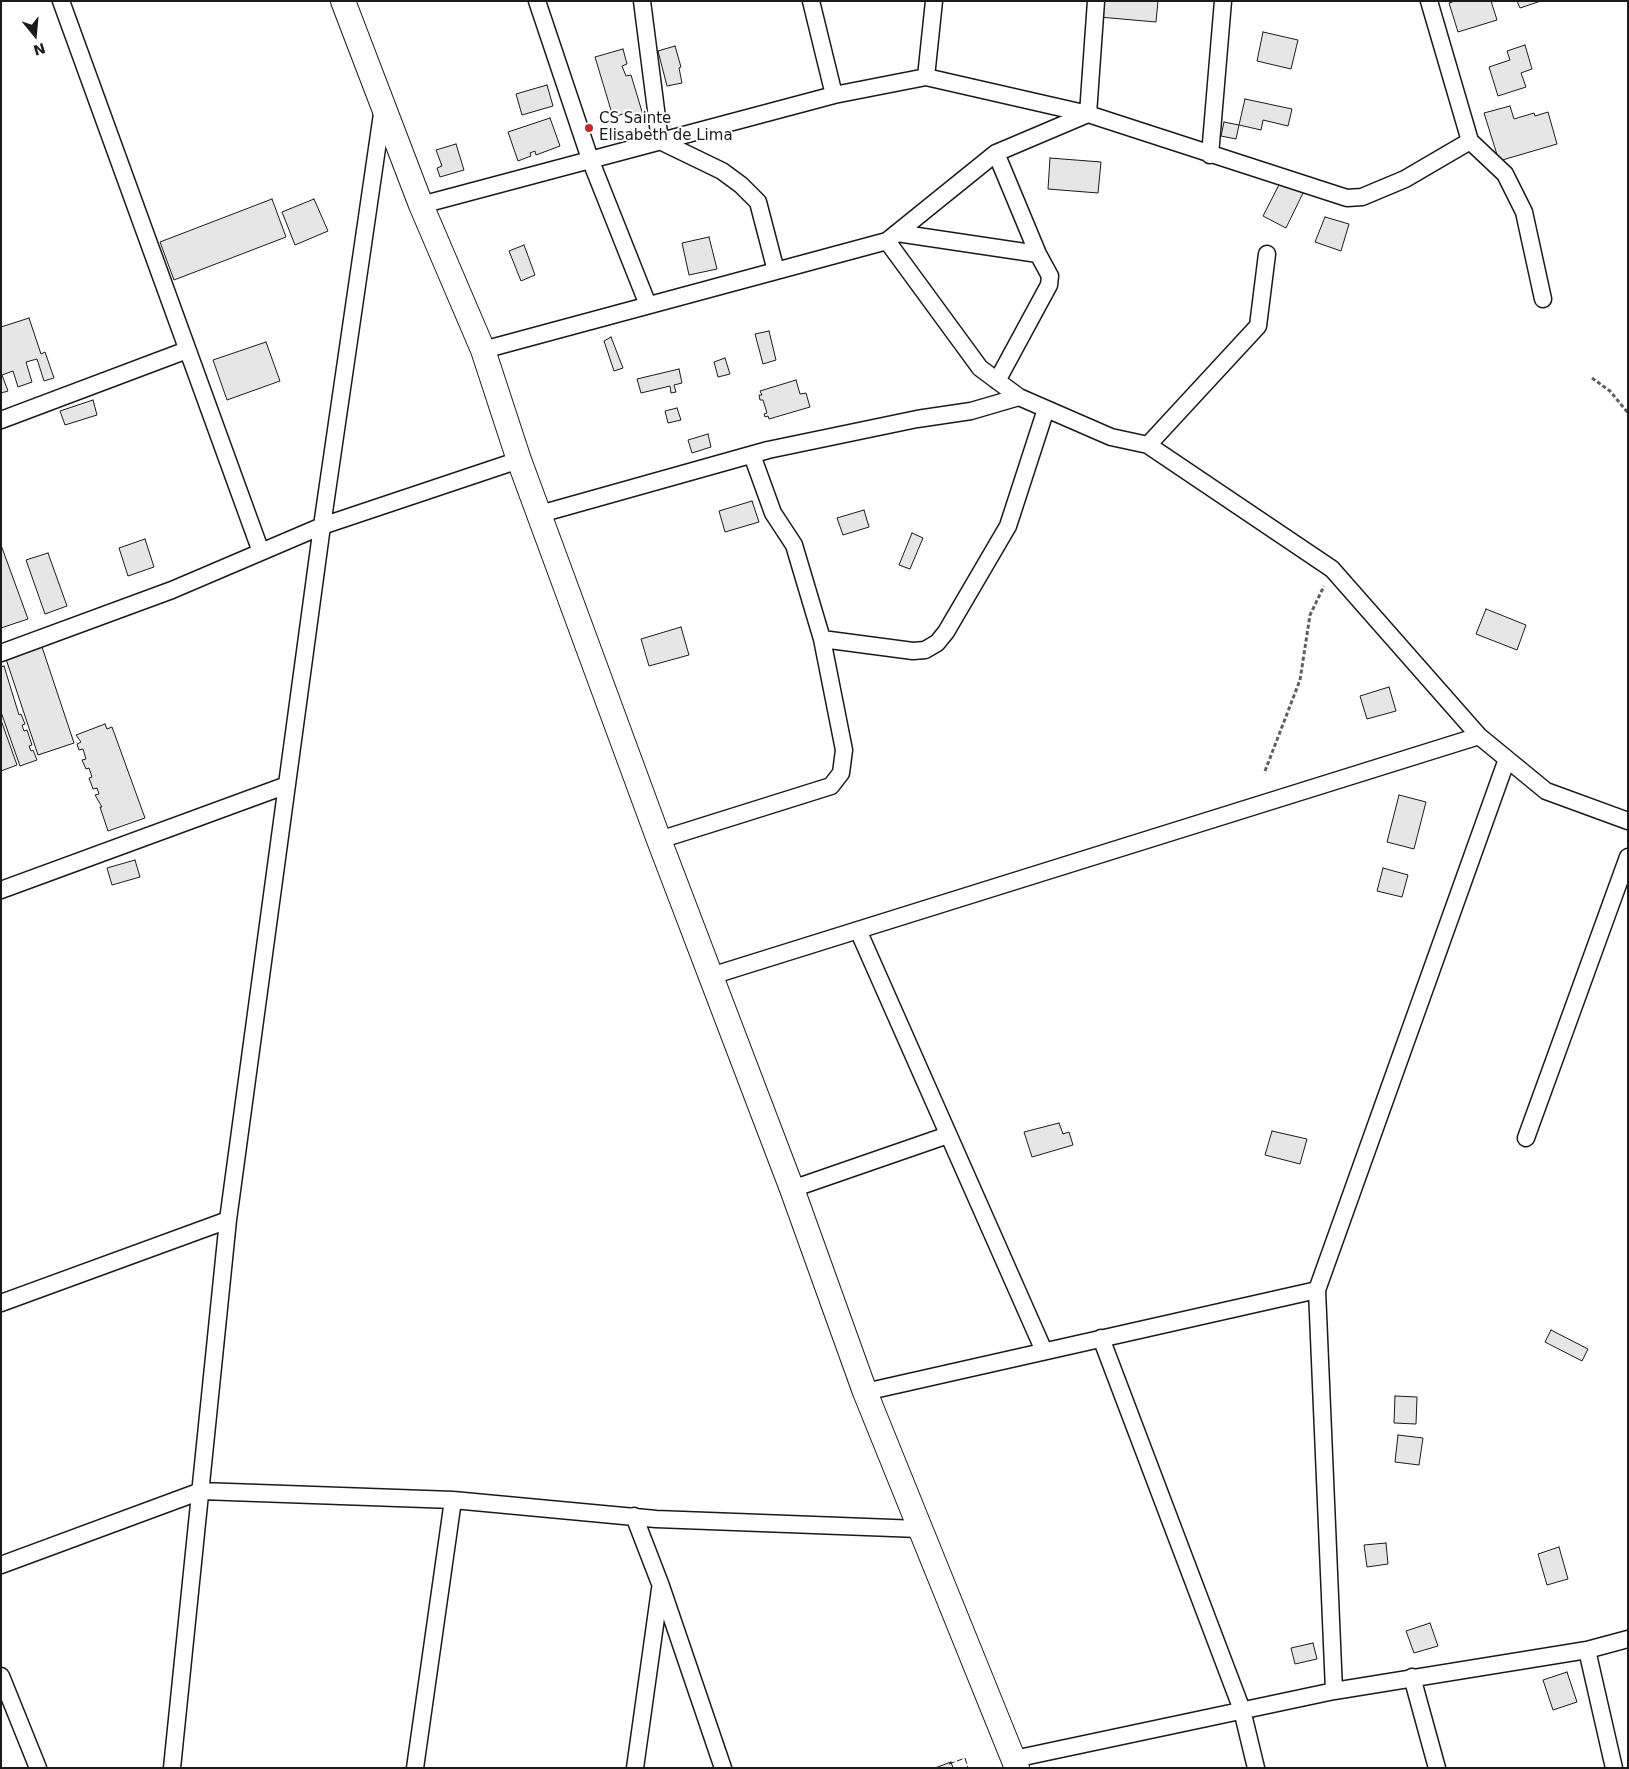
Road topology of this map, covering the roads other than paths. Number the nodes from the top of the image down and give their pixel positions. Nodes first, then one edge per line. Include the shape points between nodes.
1 (61, 1) edge
2 (343, 1) edge
3 (537, 1) edge
4 (642, 1) edge
5 (811, 1) edge
6 (934, 1) edge
7 (1096, 1) edge
8 (1223, 1) edge
9 (1429, 1) edge
10 (926, 77) junction
11 (834, 95) junction
12 (383, 107) junction
13 (1088, 114) junction
14 (660, 141) junction
15 (1470, 141) junction
16 (996, 153) junction
17 (1210, 155) junction
18 (590, 160) junction
19 (421, 205) junction
20 (892, 237) junction
21 (1038, 254) junction
22 (1267, 254) dead end
23 (776, 271) junction
24 (1543, 299) dead end
25 (648, 305) junction
26 (186, 350) junction
27 (483, 350) junction
28 (997, 381) junction
29 (1019, 398) junction
30 (1046, 409) junction
31 (1, 420) edge
32 (1148, 445) junction
33 (752, 455) junction
34 (520, 460) junction
35 (540, 514) junction
36 (322, 526) junction
37 (262, 552) junction
38 (822, 639) junction
39 (1, 652) edge
40 (1479, 736) junction
41 (1506, 759) junction
42 (287, 785) junction
43 (1628, 821) edge
44 (659, 840) junction
45 (1628, 857) edge
46 (1, 890) edge
47 (858, 930) junction
48 (710, 976) junction
49 (948, 1135) junction
50 (1526, 1138) dead end
51 (792, 1189) junction
52 (228, 1220) junction
53 (1317, 1290) junction
54 (1, 1303) edge
55 (1101, 1338) junction
56 (1044, 1351) junction
57 (865, 1392) junction
58 (201, 1491) junction
59 (453, 1500) junction
60 (634, 1516) junction
61 (919, 1529) junction
62 (1, 1565) edge
63 (661, 1586) junction
64 (1628, 1639) edge
65 (1586, 1650) junction
66 (1, 1676) edge
67 (1412, 1677) junction
68 (1334, 1690) junction
69 (1242, 1710) junction
70 (1016, 1763) edge
71 (38, 1768) edge
72 (172, 1768) edge
73 (415, 1768) edge
74 (635, 1768) edge
75 (723, 1768) edge
76 (1256, 1768) edge
77 (1437, 1768) edge
78 (1614, 1768) edge

1 - 26 street
2 - 12 street
3 - 18 street
4 - 14 street
5 - 11 street
6 - 10 street
7 - 13 street
8 - 17 street
9 - 15 street
10 - 11 street
10 - 13 street
11 - 14 street
12 - 19 street
12 - 36 street
13 - 16 street
13 - 17 street
14 - 18 street
14 - 23 street via 742,184 758,202
15 - 17 street via 1405,179 1362,197 1347,198
15 - 24 street via 1505,174 1524,212
16 - 20 street
16 - 21 street
18 - 19 street
18 - 25 street
19 - 27 street
20 - 21 street
20 - 23 street
20 - 28 street via 980,368
21 - 28 street via 1050,276 1049,285
22 - 32 street via 1258,326
23 - 25 street
25 - 27 street
26 - 31 street
26 - 37 street
27 - 34 street
28 - 29 street
29 - 30 street
29 - 33 street via 971,411 917,419
30 - 32 street via 1111,437
30 - 38 street via 1008,526 937,643 925,650 913,651
32 - 40 street via 1332,570
33 - 35 street
33 - 38 street via 773,513 794,545
34 - 35 street
34 - 36 street
35 - 44 street
36 - 37 street
36 - 42 street
37 - 39 street via 172,590
38 - 44 street via 844,750 841,773 831,786
40 - 41 street
40 - 47 street
41 - 43 street via 1546,791
41 - 53 street
42 - 46 street
42 - 52 street
44 - 48 street
45 - 50 street
47 - 48 street
47 - 49 street
48 - 51 street
49 - 51 street
49 - 56 street
51 - 57 street
52 - 54 street
52 - 58 street
53 - 55 street
53 - 68 street
55 - 56 street
55 - 69 street
56 - 57 street
57 - 61 street
58 - 59 street
58 - 62 street
58 - 72 street
59 - 60 street
59 - 73 street
60 - 61 street
60 - 63 street
61 - 70 street
63 - 74 street
63 - 75 street
64 - 65 street
65 - 67 street
65 - 78 street
66 - 71 street
67 - 68 street
67 - 77 street
68 - 69 street
69 - 70 street
69 - 76 street

